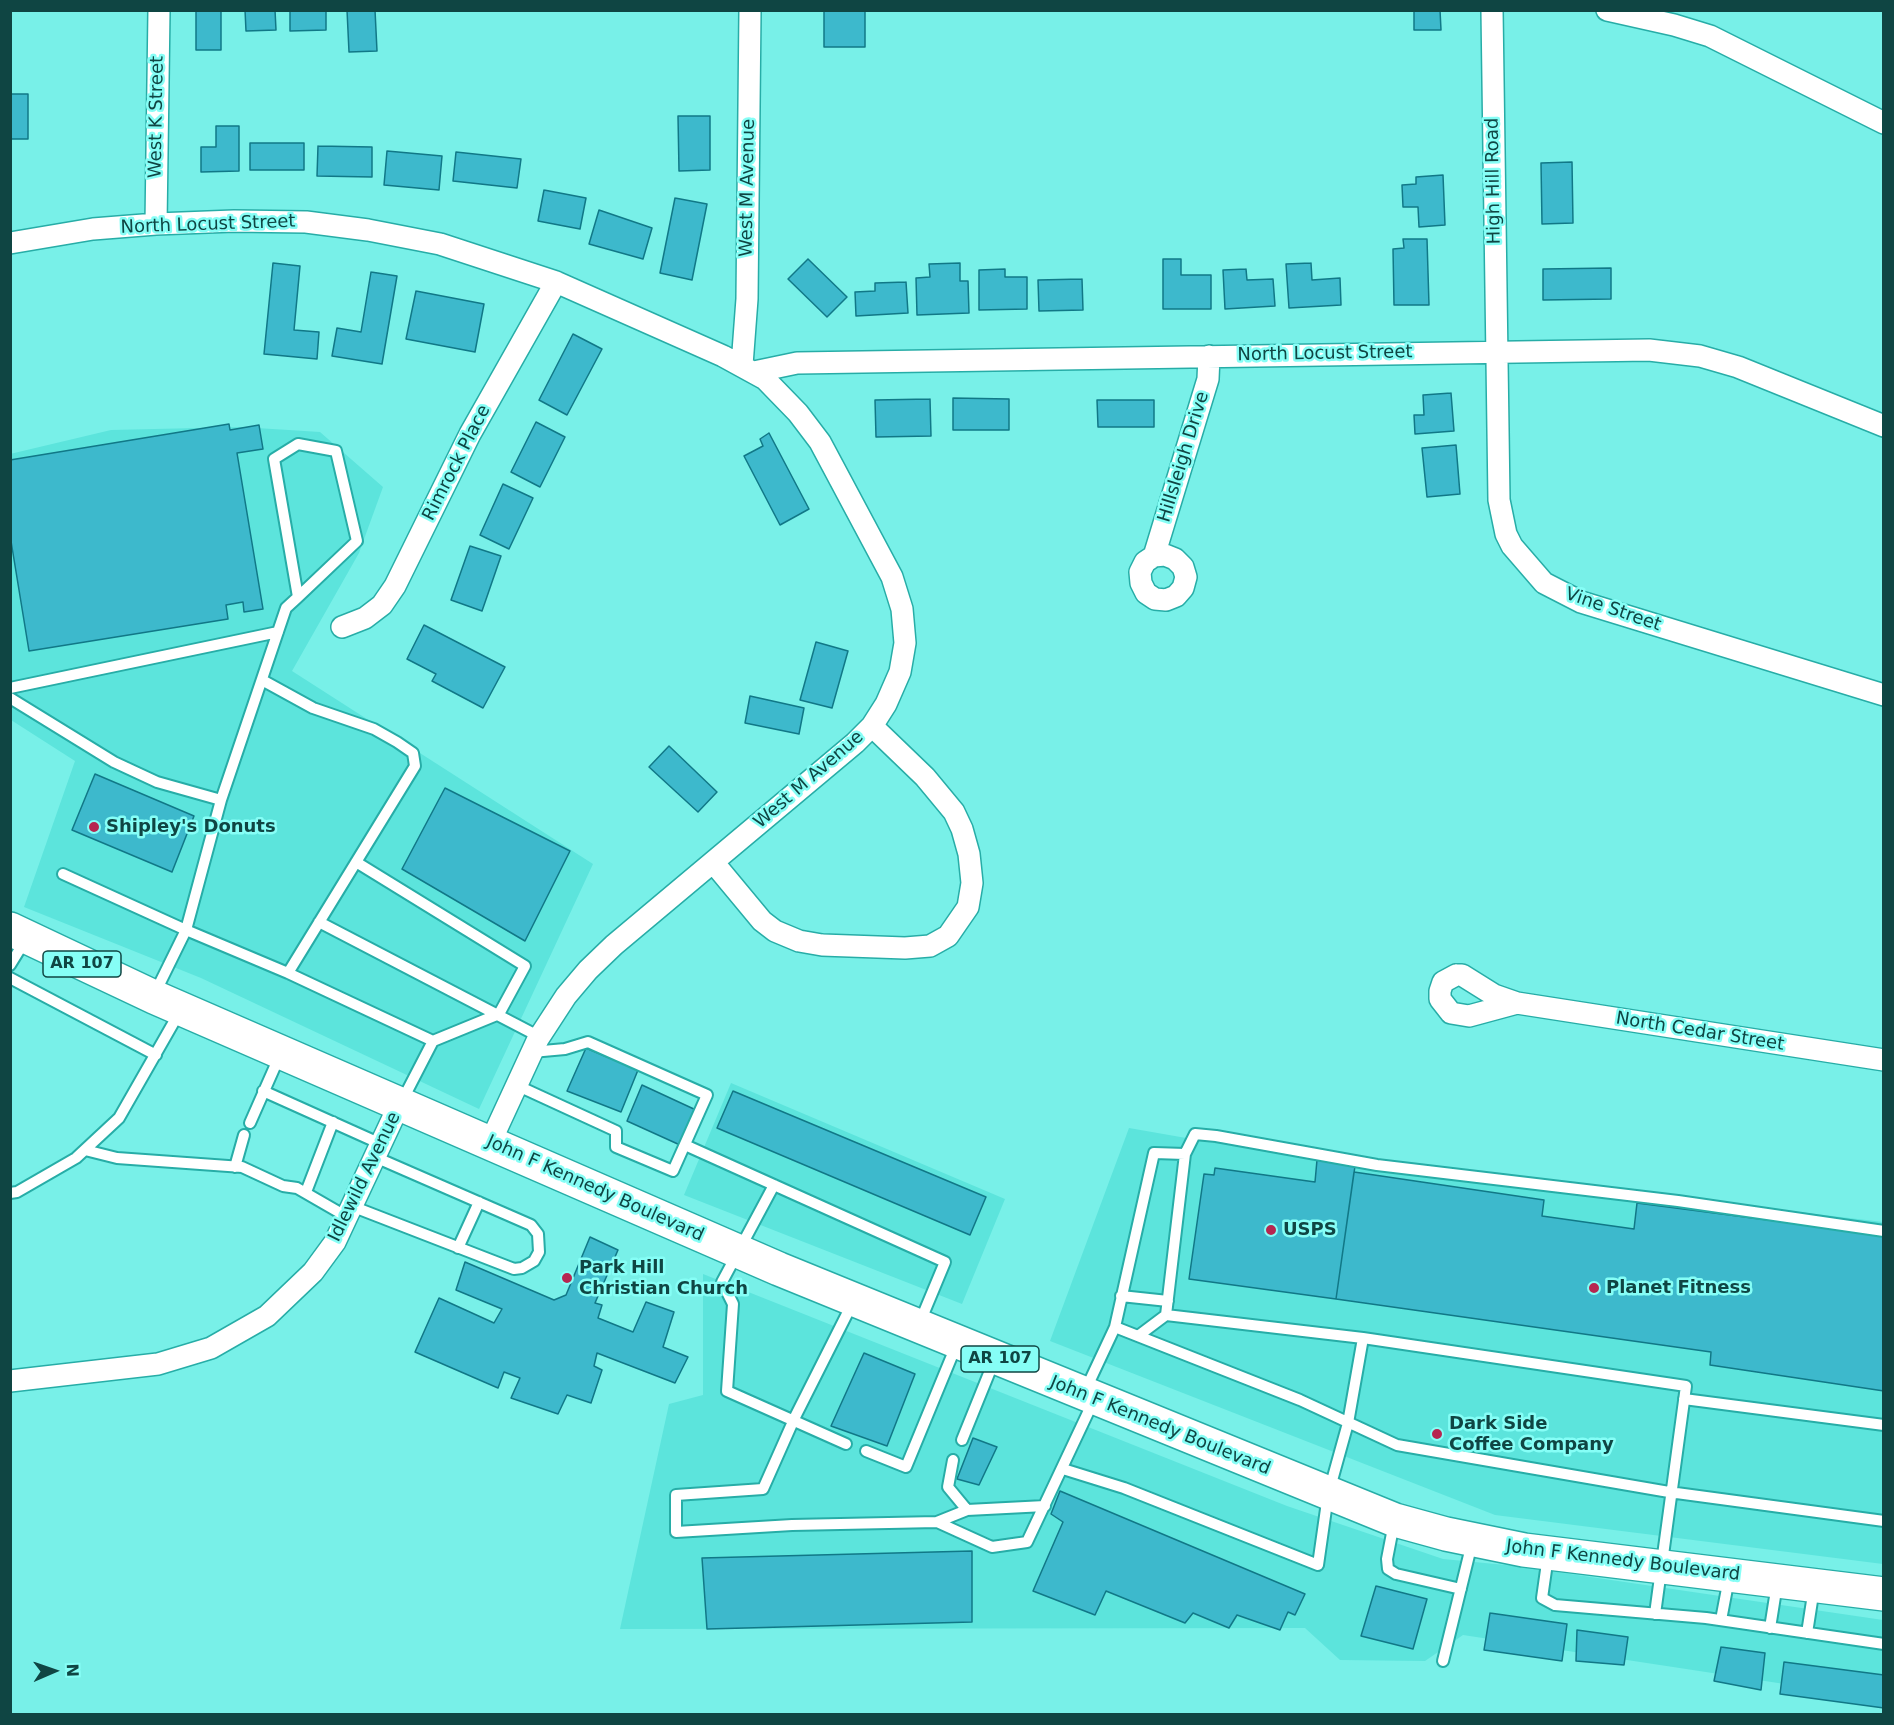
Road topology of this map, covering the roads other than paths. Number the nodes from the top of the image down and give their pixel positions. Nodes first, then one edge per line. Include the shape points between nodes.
1 (159, 10) edge
2 (750, 10) edge
3 (1492, 10) edge
4 (1607, 10) edge
5 (1884, 123) edge
6 (156, 224) junction
7 (10, 243) edge
8 (556, 282) junction
9 (1497, 352) junction
10 (1209, 356) junction
11 (747, 369) junction
12 (1884, 426) edge
13 (1154, 556) dead end
14 (298, 597) junction
15 (342, 627) dead end
16 (278, 632) junction
17 (262, 680) junction
18 (10, 688) edge
19 (1884, 695) edge
20 (10, 698) edge
21 (872, 726) junction
22 (221, 800) junction
23 (356, 862) junction
24 (713, 862) junction
25 (63, 874) dead end
26 (319, 922) junction
27 (186, 930) junction
28 (16, 944) edge
29 (288, 973) junction
30 (10, 978) edge
31 (168, 1003) junction
32 (1517, 1004) dead end
33 (500, 1014) junction
34 (433, 1041) junction
35 (536, 1044) junction
36 (281, 1052) junction
37 (156, 1055) junction
38 (1884, 1060) edge
39 (516, 1085) junction
40 (263, 1091) junction
41 (400, 1103) junction
42 (333, 1122) junction
43 (250, 1123) dead end
44 (244, 1135) dead end
45 (490, 1143) junction
46 (685, 1145) junction
47 (85, 1150) junction
48 (378, 1151) junction
49 (1185, 1154) junction
50 (235, 1167) junction
51 (774, 1185) junction
52 (306, 1192) junction
53 (10, 1193) edge
54 (479, 1202) junction
55 (351, 1212) junction
56 (1884, 1231) edge
57 (458, 1248) junction
58 (740, 1252) junction
59 (1121, 1296) junction
60 (855, 1299) junction
61 (1168, 1301) junction
62 (1166, 1315) junction
63 (918, 1325) junction
64 (1115, 1327) junction
65 (1138, 1336) junction
66 (1363, 1338) junction
67 (957, 1341) junction
68 (996, 1358) junction
69 (10, 1381) edge
70 (1089, 1396) junction
71 (1684, 1399) junction
72 (795, 1419) junction
73 (1348, 1424) junction
74 (1884, 1425) edge
75 (963, 1440) dead end
76 (846, 1444) dead end
77 (866, 1451) dead end
78 (953, 1460) dead end
79 (1063, 1469) junction
80 (1670, 1492) junction
81 (1328, 1495) junction
82 (1045, 1506) junction
83 (967, 1510) junction
84 (1395, 1520) junction
85 (1884, 1521) edge
86 (937, 1522) junction
87 (1472, 1540) junction
88 (1549, 1553) junction
89 (1660, 1567) junction
90 (1729, 1575) junction
91 (1778, 1580) junction
92 (1815, 1585) junction
93 (1461, 1589) junction
94 (1884, 1594) edge
95 (1655, 1614) junction
96 (1721, 1620) junction
97 (1770, 1628) junction
98 (1807, 1633) junction
99 (1884, 1644) edge
100 (1443, 1661) dead end

1 - 6 street, West K Street
2 - 11 street, West M Avenue
3 - 9 street, High Hill Road
4 - 5 street via 1710,36
6 - 7 street, North Locust Street via 93,229
6 - 8 street, North Locust Street via 306,222 368,230 478,255
8 - 11 street, North Locust Street
8 - 15 street, Rimrock Place via 470,434 395,586 382,605 365,618
9 - 10 street, North Locust Street
9 - 12 street, North Locust Street via 1649,350 1700,356 1738,367
9 - 19 street, Vine Street via 1502,516 1512,546 1544,583 1581,602
10 - 11 street, North Locust Street via 797,363
10 - 13 street, Hillsleigh Drive via 1208,379
11 - 21 street, West M Avenue via 776,390 820,442 895,588 902,609 905,643 900,672
14 - 14 lane via 357,541 336,451 298,444 274,459
14 - 16 lane via 286,609
16 - 17 lane
16 - 18 lane
17 - 22 lane
17 - 23 lane via 313,708 374,729 413,753 415,766
20 - 22 lane via 114,762 157,782
21 - 24 street, West M Avenue
21 - 24 street via 925,777 954,812 962,830 972,883 968,907 948,936 930,946 905,948 799,941 762,921
22 - 27 lane
23 - 26 lane
23 - 33 lane via 525,966
24 - 35 street, West M Avenue via 588,970 566,996
25 - 27 lane
26 - 29 lane
26 - 33 lane
27 - 29 lane
27 - 31 lane
28 - 31 main road, John F Kennedy Boulevard / AR 107
29 - 34 lane
30 - 37 lane
31 - 36 main road, John F Kennedy Boulevard / AR 107
31 - 37 lane
32 - 38 street, North Cedar Street
33 - 34 lane
33 - 35 lane
34 - 41 lane
35 - 39 street, West M Avenue
35 - 46 lane via 565,1049 588,1042 707,1095
36 - 40 lane
36 - 41 main road, John F Kennedy Boulevard / AR 107
37 - 47 lane via 119,1118
39 - 45 street, West M Avenue
39 - 46 lane via 616,1131 616,1148 674,1171
40 - 42 lane
40 - 43 lane
41 - 45 main road, John F Kennedy Boulevard / AR 107
41 - 48 street, Idlewild Avenue
42 - 48 lane
42 - 52 lane
44 - 50 lane
45 - 58 main road, John F Kennedy Boulevard / AR 107
46 - 51 lane
47 - 50 lane via 117,1158
47 - 53 lane
48 - 54 lane
48 - 55 street, Idlewild Avenue
49 - 56 lane via 1194,1134 1216,1136 1377,1166 1678,1201
49 - 59 lane via 1154,1153
49 - 61 lane
50 - 52 lane
51 - 58 lane
51 - 63 lane via 945,1262
52 - 55 lane
54 - 57 lane
54 - 57 lane via 531,1225 538,1234 539,1252 534,1261 514,1269
55 - 57 lane
55 - 69 street, Idlewild Avenue via 335,1242 291,1296 225,1342 158,1364
58 - 60 main road, John F Kennedy Boulevard / AR 107
58 - 72 lane via 722,1282 733,1304 727,1391
59 - 61 lane
59 - 64 lane
60 - 63 main road, John F Kennedy Boulevard / AR 107
60 - 72 lane
61 - 62 lane
62 - 65 lane
62 - 66 lane
63 - 67 main road, John F Kennedy Boulevard / AR 107
64 - 65 lane
64 - 70 lane
65 - 73 lane via 1300,1400
66 - 71 lane via 1686,1386
66 - 73 lane
67 - 68 main road, John F Kennedy Boulevard / AR 107
67 - 77 lane via 906,1467
68 - 70 main road, John F Kennedy Boulevard / AR 107
68 - 75 lane
70 - 79 lane
70 - 81 main road, John F Kennedy Boulevard / AR 107
71 - 74 lane
71 - 80 lane
72 - 76 lane
72 - 86 lane via 763,1489 676,1494 676,1532
73 - 80 lane via 1397,1445
73 - 81 lane
78 - 83 lane via 948,1487
79 - 81 lane via 1124,1488 1318,1564
79 - 82 lane
80 - 85 lane
80 - 89 lane
81 - 84 main road, John F Kennedy Boulevard / AR 107
82 - 83 lane
82 - 86 lane via 1027,1542 992,1546
83 - 86 lane
84 - 87 main road, John F Kennedy Boulevard / AR 107
84 - 93 lane via 1388,1569
87 - 88 main road, John F Kennedy Boulevard / AR 107
87 - 93 lane
88 - 89 main road, John F Kennedy Boulevard / AR 107
88 - 95 lane via 1542,1598 1555,1605
89 - 90 main road, John F Kennedy Boulevard / AR 107
89 - 95 lane
90 - 91 main road, John F Kennedy Boulevard / AR 107
90 - 96 lane
91 - 92 main road, John F Kennedy Boulevard / AR 107
91 - 97 lane
92 - 94 main road, John F Kennedy Boulevard / AR 107
92 - 98 lane
93 - 100 lane
95 - 96 lane
96 - 97 lane
97 - 98 lane
98 - 99 lane

